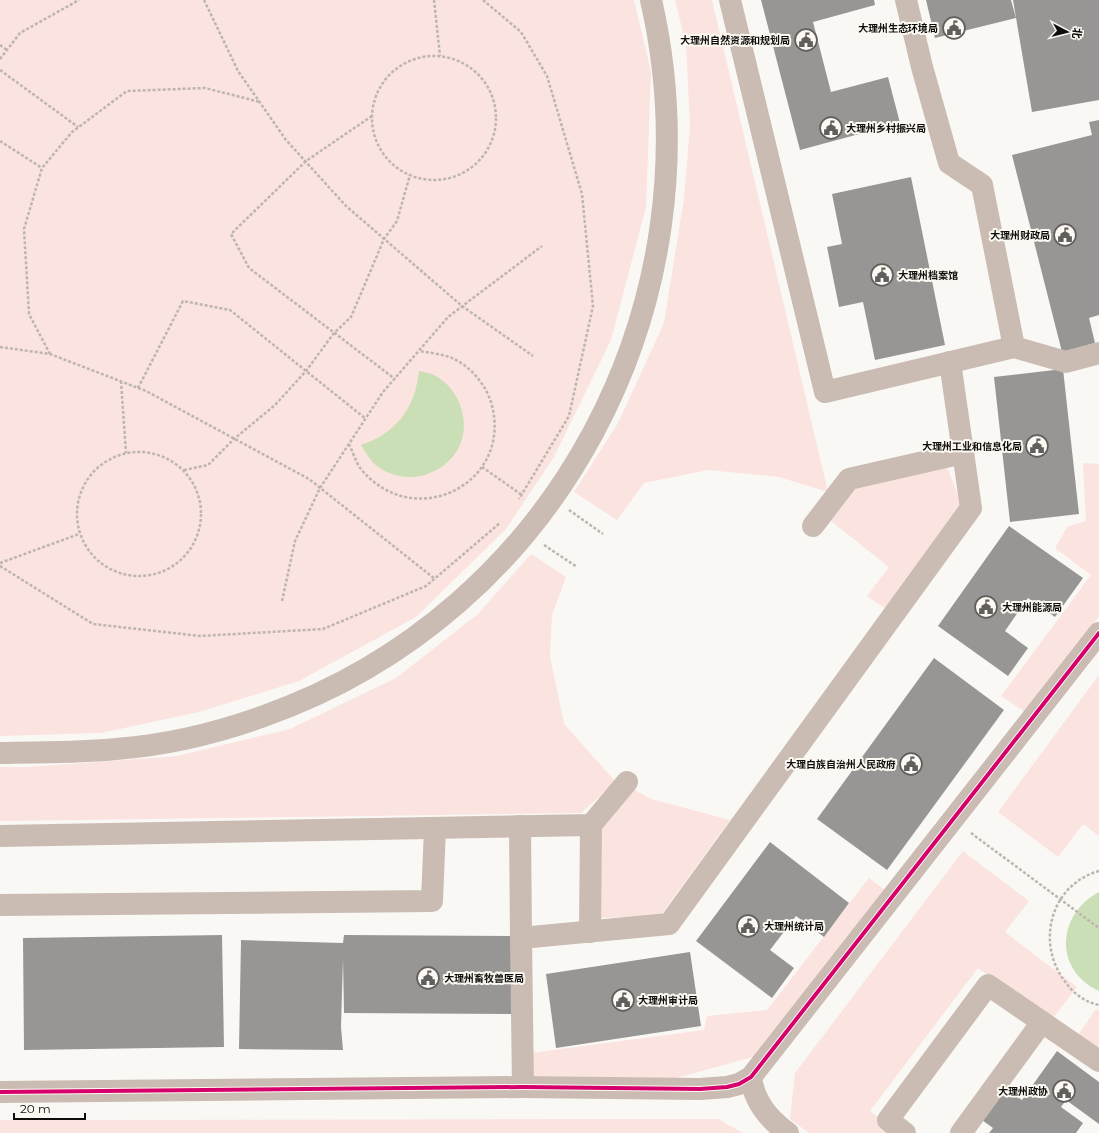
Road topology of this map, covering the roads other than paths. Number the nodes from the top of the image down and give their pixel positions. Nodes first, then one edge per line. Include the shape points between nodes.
1 (651, 0) edge
2 (730, 0) edge
3 (906, 0) edge
4 (1014, 346) junction
5 (1099, 353) edge
6 (950, 362) junction
7 (963, 453) junction
8 (813, 526) dead end
9 (1099, 633) edge
10 (0, 753) edge
11 (627, 782) dead end
12 (591, 825) junction
13 (520, 826) junction
14 (435, 828) junction
15 (0, 836) edge
16 (0, 852) edge
17 (0, 905) edge
18 (590, 932) junction
19 (521, 938) junction
20 (1042, 1022) junction
21 (1099, 1062) edge
22 (751, 1077) junction
23 (523, 1087) junction
24 (0, 1092) edge
25 (788, 1133) edge
26 (905, 1133) edge
27 (961, 1133) edge

1 - 10 street via 664,78 668,128 662,230 655,265 638,328 621,376 600,422 575,466 525,533 479,584 441,618 400,648 312,697 265,716 217,731 167,742 117,749
2 - 6 street via 825,392
3 - 4 street via 949,163 982,185
4 - 5 street via 1066,362
4 - 6 street
6 - 7 street
7 - 8 street via 849,479
7 - 18 street via 971,508 669,924
9 - 22 street
11 - 12 street
12 - 13 street
12 - 18 street
13 - 14 street
13 - 19 street
14 - 15 street
14 - 17 street via 432,901
15 - 16 street
18 - 19 street
19 - 23 street
20 - 21 street
20 - 26 street via 988,985 888,1120
20 - 27 street
22 - 23 street via 739,1084 712,1089
22 - 25 street via 752,1087 765,1113
23 - 24 street

